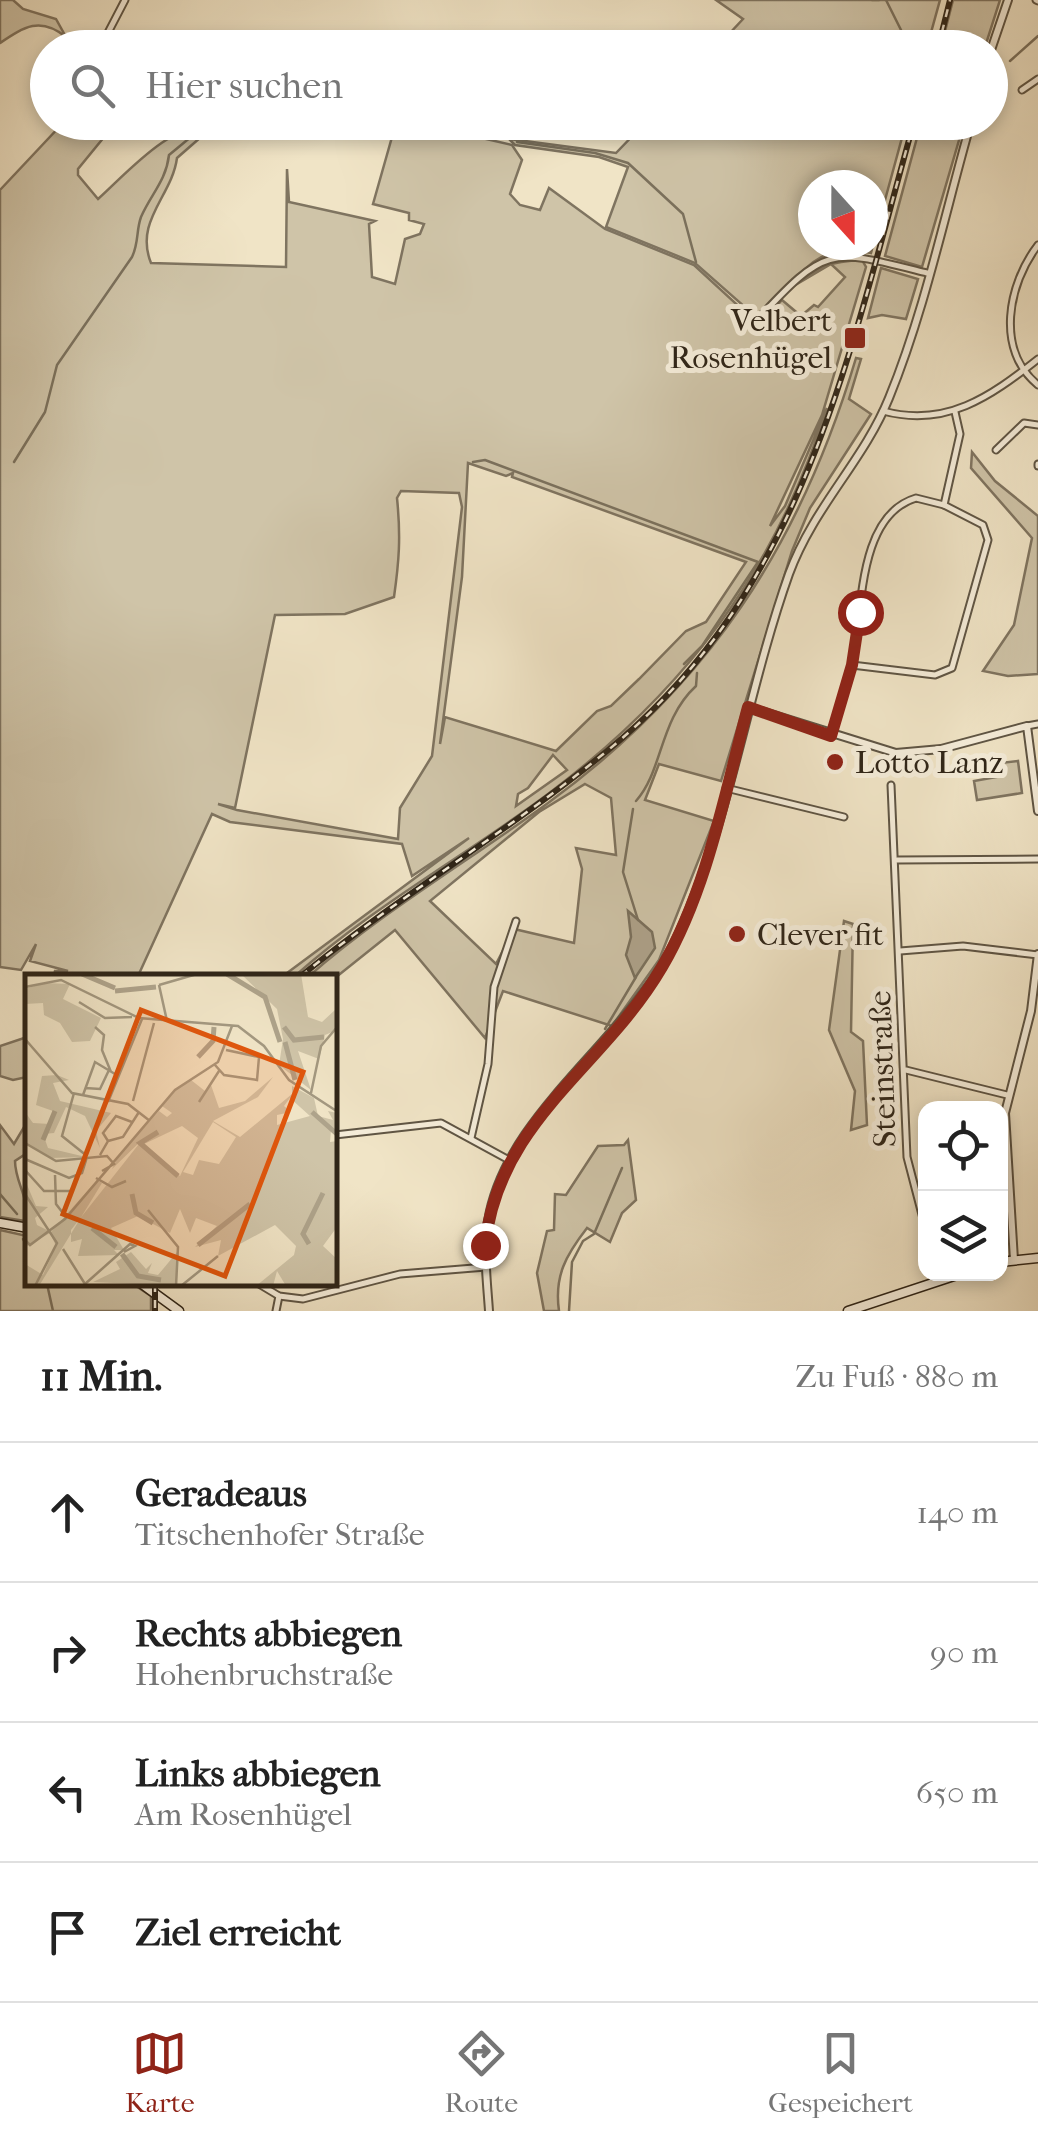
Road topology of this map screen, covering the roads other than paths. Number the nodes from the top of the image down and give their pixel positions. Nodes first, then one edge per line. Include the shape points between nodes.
1 (125, 0) edge
2 (1008, 0) edge
3 (109, 30) edge
4 (998, 30) edge
5 (1038, 79) edge
6 (1022, 90) dead end
7 (966, 140) edge
8 (1038, 245) edge
9 (928, 273) junction
10 (758, 319) dead end
11 (1038, 359) edge
12 (1024, 370) junction
13 (1038, 385) edge
14 (883, 411) junction
15 (955, 412) junction
16 (1038, 424) edge
17 (996, 450) dead end
18 (944, 505) junction
19 (852, 665) junction
20 (748, 707) junction
21 (1038, 724) edge
22 (1027, 726) junction
23 (831, 736) junction
24 (890, 785) dead end
25 (726, 788) junction
26 (1038, 811) edge
27 (844, 817) dead end
28 (1038, 859) edge
29 (897, 860) junction
30 (516, 920) dead end
31 (900, 951) junction
32 (1038, 954) edge
33 (906, 1070) junction
34 (1007, 1096) junction
35 (338, 1135) edge
36 (471, 1138) junction
37 (509, 1160) junction
38 (918, 1204) edge
39 (0, 1223) edge
40 (25, 1227) edge
41 (1038, 1258) edge
42 (1014, 1260) junction
43 (1008, 1261) edge
44 (486, 1267) junction
45 (942, 1281) edge
46 (145, 1286) edge
47 (262, 1286) edge
48 (279, 1296) junction
49 (874, 1307) edge
50 (179, 1311) edge
51 (276, 1311) edge
52 (489, 1311) edge
53 (848, 1311) edge

1 - 3 street
2 - 4 street
5 - 6 street
7 - 9 street
8 - 12 street via 1012,305 1012,341
9 - 10 street via 863,256 821,260
9 - 14 street
11 - 12 street
12 - 13 street
12 - 15 street
14 - 15 street via 916,418
14 - 20 street via 806,532
15 - 18 street via 960,434
16 - 17 street via 1024,423
18 - 19 street via 909,500 880,533 866,559
18 - 19 street via 983,525 988,540 952,668 935,675
19 - 23 street
20 - 23 street
20 - 25 street
21 - 22 street
22 - 23 street via 918,753
22 - 26 street
24 - 29 street, Steinstraße
25 - 27 street
25 - 37 street via 699,880 664,964
28 - 29 street
29 - 31 street, Steinstraße
30 - 36 street via 494,987 488,1064
31 - 32 street via 964,946
31 - 33 street, Steinstraße
32 - 34 street via 1031,1010
33 - 34 street
33 - 38 street, Steinstraße via 910,1178
34 - 42 street
35 - 36 street via 434,1122
36 - 37 street
37 - 44 street via 492,1204
39 - 40 main road
41 - 42 main road
42 - 43 main road
44 - 48 street via 400,1274 303,1299
44 - 52 street
45 - 49 main road
46 - 50 main road
47 - 48 street
48 - 51 street
49 - 53 main road

